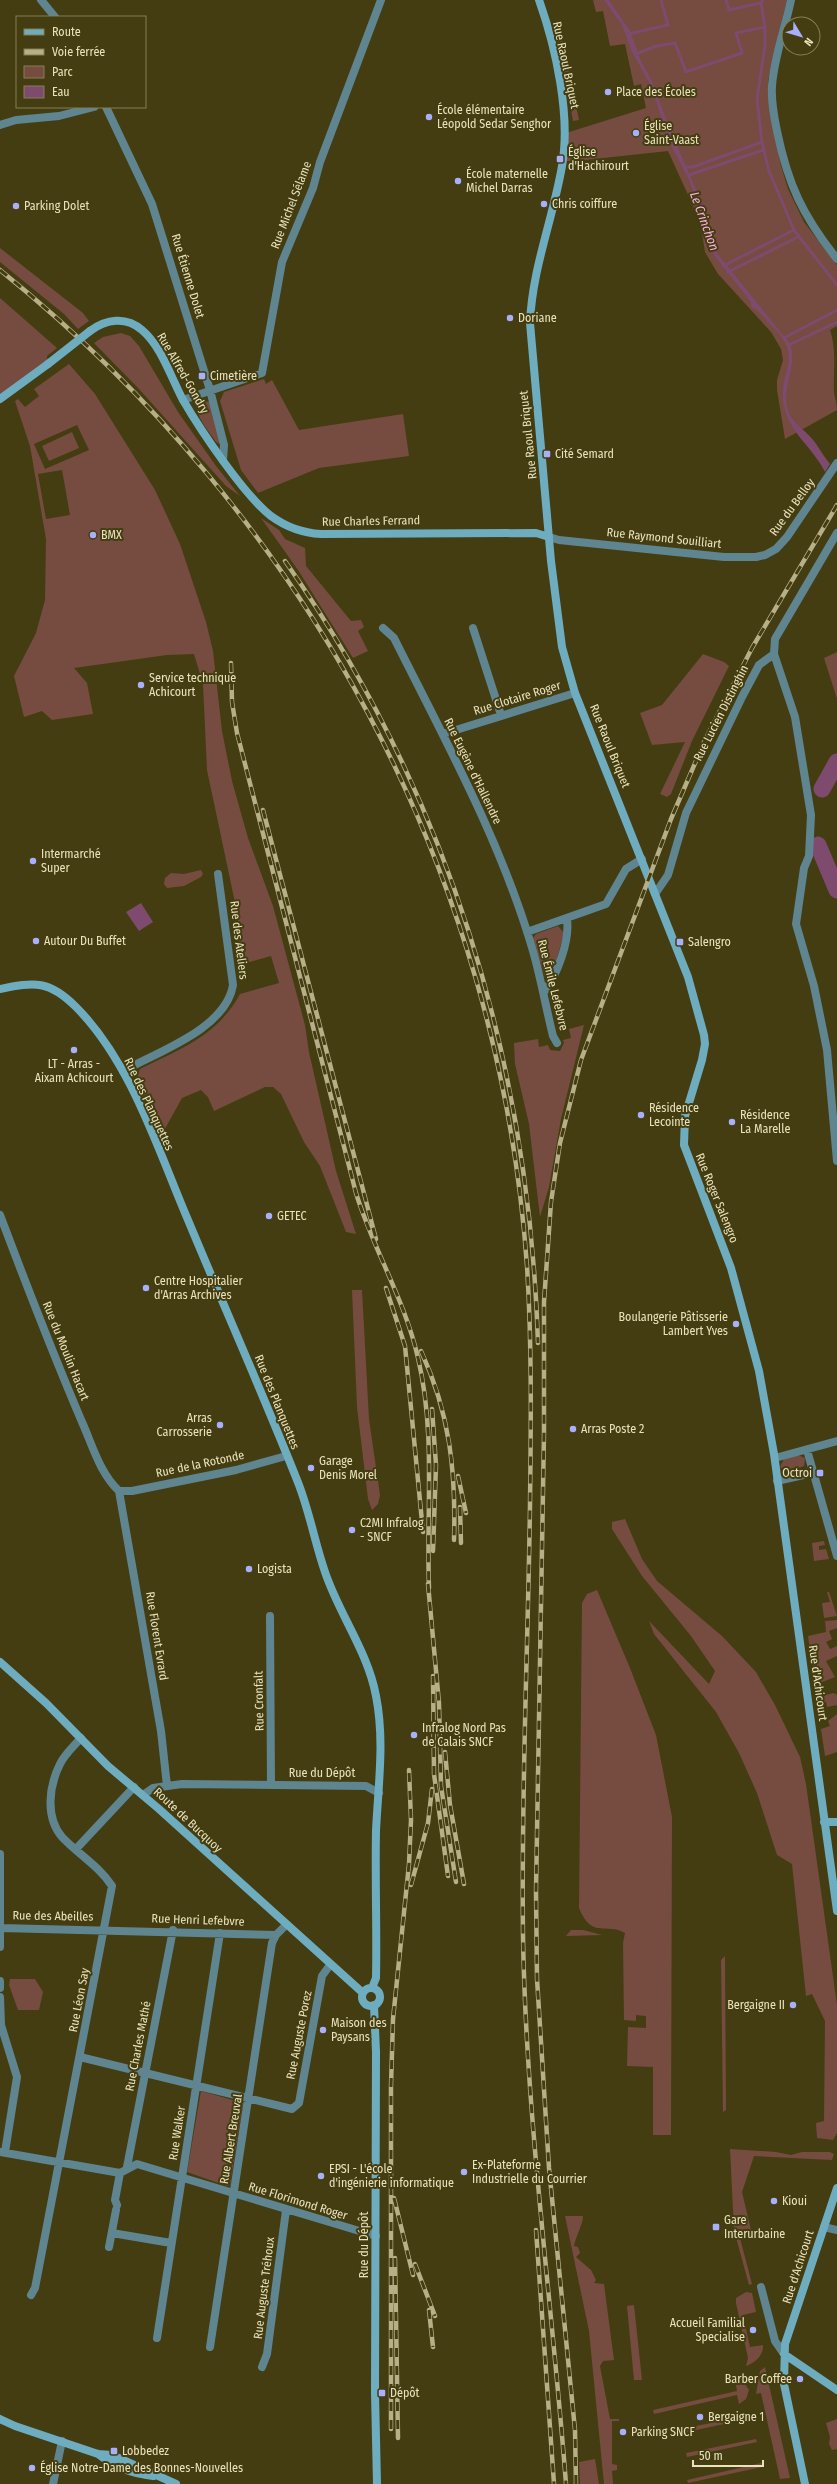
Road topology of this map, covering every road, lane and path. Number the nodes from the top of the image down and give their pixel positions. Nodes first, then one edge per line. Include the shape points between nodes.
1 (40, 0) edge
2 (381, 0) edge
3 (539, 0) edge
4 (791, 0) edge
5 (54, 16) edge
6 (90, 108) edge
7 (106, 108) edge
8 (0, 125) edge
9 (837, 260) edge
10 (210, 390) junction
11 (0, 399) edge
12 (183, 400) junction
13 (223, 460) junction
14 (837, 463) edge
15 (837, 533) edge
16 (549, 537) junction
17 (776, 549) joint
18 (383, 628) dead end
19 (473, 628) dead end
20 (774, 654) junction
21 (575, 693) junction
22 (501, 715) junction
23 (443, 734) junction
24 (642, 859) junction
25 (218, 874) dead end
26 (655, 894) junction
27 (568, 919) junction
28 (527, 932) junction
29 (0, 989) edge
30 (544, 992) junction
31 (557, 1043) dead end
32 (123, 1071) junction
33 (837, 1162) edge
34 (0, 1215) edge
35 (837, 1441) edge
36 (806, 1450) junction
37 (286, 1456) junction
38 (775, 1458) junction
39 (812, 1473) junction
40 (777, 1481) junction
41 (119, 1491) junction
42 (837, 1556) edge
43 (270, 1616) dead end
44 (0, 1662) edge
45 (80, 1738) junction
46 (271, 1785) junction
47 (134, 1786) junction
48 (167, 1786) junction
49 (379, 1793) junction
50 (143, 1794) junction
51 (824, 1822) junction
52 (837, 1822) edge
53 (76, 1850) junction
54 (0, 1854) edge
55 (837, 1911) edge
56 (286, 1925) junction
57 (1, 1928) edge
58 (105, 1929) junction
59 (173, 1930) junction
60 (220, 1932) junction
61 (276, 1935) junction
62 (0, 1947) edge
63 (330, 1965) junction
64 (0, 1981) edge
65 (0, 1988) edge
66 (372, 1988) junction
67 (363, 1993) junction
68 (0, 1997) edge
69 (374, 2005) junction
70 (80, 2058) junction
71 (145, 2073) junction
72 (194, 2085) junction
73 (249, 2098) junction
74 (3, 2152) edge
75 (60, 2163) junction
76 (128, 2167) junction
77 (120, 2172) junction
78 (182, 2178) junction
79 (837, 2188) edge
80 (234, 2194) junction
81 (286, 2210) junction
82 (824, 2227) junction
83 (837, 2230) edge
84 (112, 2233) junction
85 (376, 2236) junction
86 (171, 2243) junction
87 (109, 2247) dead end
88 (761, 2287) dead end
89 (32, 2295) dead end
90 (157, 2338) dead end
91 (210, 2347) dead end
92 (784, 2354) junction
93 (262, 2367) dead end
94 (837, 2390) edge
95 (0, 2419) edge
96 (0, 2426) edge
97 (15, 2426) junction
98 (62, 2441) junction
99 (377, 2483) edge
100 (53, 2484) edge
101 (176, 2484) edge
102 (805, 2484) edge

1 - 5 street
2 - 10 street, Rue Michel Sélame via 320,162 313,188 282,262 262,373
3 - 16 street, Rue Raoul Briquet via 561,87 566,126 561,175 530,300
4 - 9 street via 774,70 774,116 781,153 800,206
6 - 8 street via 59,116 16,120
7 - 10 street, Rue Étienne Dolet via 152,204
10 - 12 street
10 - 13 street, Rue Étienne Dolet via 224,445
11 - 12 street, Rue Alfred-Gondry, bridge via 97,326 114,320 130,323 141,329 155,346
12 - 13 street, Rue Alfred-Gondry
13 - 16 street, Rue Charles Ferrand via 266,512 302,532 536,533
14 - 17 street, Rue du Belloy via 787,537
15 - 20 street via 775,639
16 - 17 street, Rue Raymond Souilliart via 724,557 756,557
16 - 21 street, Rue Raoul Briquet via 562,647
18 - 23 street, Rue Eugène d'Hallendre via 394,638
19 - 22 street
20 - 26 street, Rue Lucien Distinghin via 759,665 742,697 686,813 668,876
20 - 33 street via 795,717 811,815 809,856 800,891 796,924 814,986 827,1050
21 - 22 street, Rue Clotaire Roger
21 - 24 street, Rue Raoul Briquet
22 - 23 street, Rue Clotaire Roger
23 - 28 street, Rue Eugène d'Hallendre via 499,853
24 - 26 street, Rue Roger Salengro
24 - 27 street via 626,869 606,904
25 - 32 street, Rue des Ateliers via 233,985 230,996 217,1016 200,1029
26 - 38 street, Rue Roger Salengro via 688,977 700,1016 705,1044 685,1116 682,1133 685,1152 718,1228 731,1268 753,1344
27 - 28 street
27 - 30 street via 569,929 554,978
28 - 30 street, Rue Émile Lefebvre
29 - 32 street, Rue des Planquettes via 25,983 48,986 76,1006
30 - 31 street, Rue Émile Lefebvre via 552,1036
32 - 37 street, Rue des Planquettes
34 - 41 street, Rue du Moulin Hacart via 76,1407 108,1479
35 - 36 street
36 - 38 street
36 - 39 street
37 - 41 street, Rue de la Rotonde via 236,1470 132,1491
37 - 49 street, Rue des Planquettes via 308,1512 325,1572 360,1647 376,1694 379,1720
38 - 40 street, Rue d'Achicourt
39 - 40 street
39 - 42 street
40 - 51 street, Rue d'Achicourt
41 - 48 street, Rue Florent Evrard via 161,1731
43 - 46 street, Rue Cronfalt
44 - 45 street, Route de Bucquoy
45 - 47 street, Route de Bucquoy
45 - 53 street, Rue Léon Say via 60,1764 50,1804 55,1827
46 - 48 street, Rue du Dépôt
46 - 49 street, Rue du Dépôt via 366,1786
47 - 50 street, Route de Bucquoy
47 - 53 street
48 - 50 street, Rue du Dépôt via 153,1788
49 - 66 street via 376,1978
50 - 56 street, Route de Bucquoy
51 - 52 street
51 - 55 street, Rue d'Achicourt
53 - 58 street, Rue Léon Say via 106,1877 112,1886
54 - 57 street
56 - 61 street
56 - 63 street, Route de Bucquoy
57 - 58 street, Rue des Abeilles
57 - 62 street
58 - 59 street, Rue Henri Lefebvre
58 - 70 street, Rue Léon Say
59 - 60 street, Rue Henri Lefebvre
59 - 71 street, Rue Charles Mathé
60 - 61 street, Rue Henri Lefebvre
60 - 72 street, Rue Walker
61 - 73 street, Rue Albert Breuval via 272,1943
63 - 67 street, Route de Bucquoy
63 - 73 street, Rue Auguste Porez via 322,1976 299,2103 292,2109
64 - 65 street
66 - 67 street
66 - 69 street via 380,1994 380,2000
67 - 69 street via 365,2003
68 - 74 street via 1,2025 17,2077
69 - 85 street, Rue du Dépôt
70 - 71 street
70 - 75 street, Rue Léon Say
71 - 72 street
71 - 76 street, Rue Charles Mathé
72 - 73 street
72 - 78 street, Rue Walker
73 - 80 street, Rue Albert Breuval
74 - 75 street
75 - 77 street
75 - 89 street, Rue Léon Say
76 - 77 street
76 - 78 street, Rue Florimond Roger via 137,2164
77 - 84 street
78 - 80 street, Rue Florimond Roger
78 - 86 street, Rue Walker
79 - 82 street, Rue d'Achicourt
80 - 81 street, Rue Florimond Roger
80 - 91 street, Rue Albert Breuval
81 - 85 street, Rue Florimond Roger
81 - 93 street, Rue Auguste Tréhoux via 267,2354
82 - 83 street
82 - 92 street, Rue d'Achicourt via 785,2344
84 - 86 street
84 - 87 street
85 - 99 street, Rue du Dépôt
86 - 90 street, Rue Walker
88 - 92 street via 775,2341
92 - 94 street
92 - 102 street, Rue d'Achicourt via 784,2384
95 - 97 street
96 - 97 street
97 - 98 street
98 - 100 street
98 - 101 street via 98,2454 112,2456

